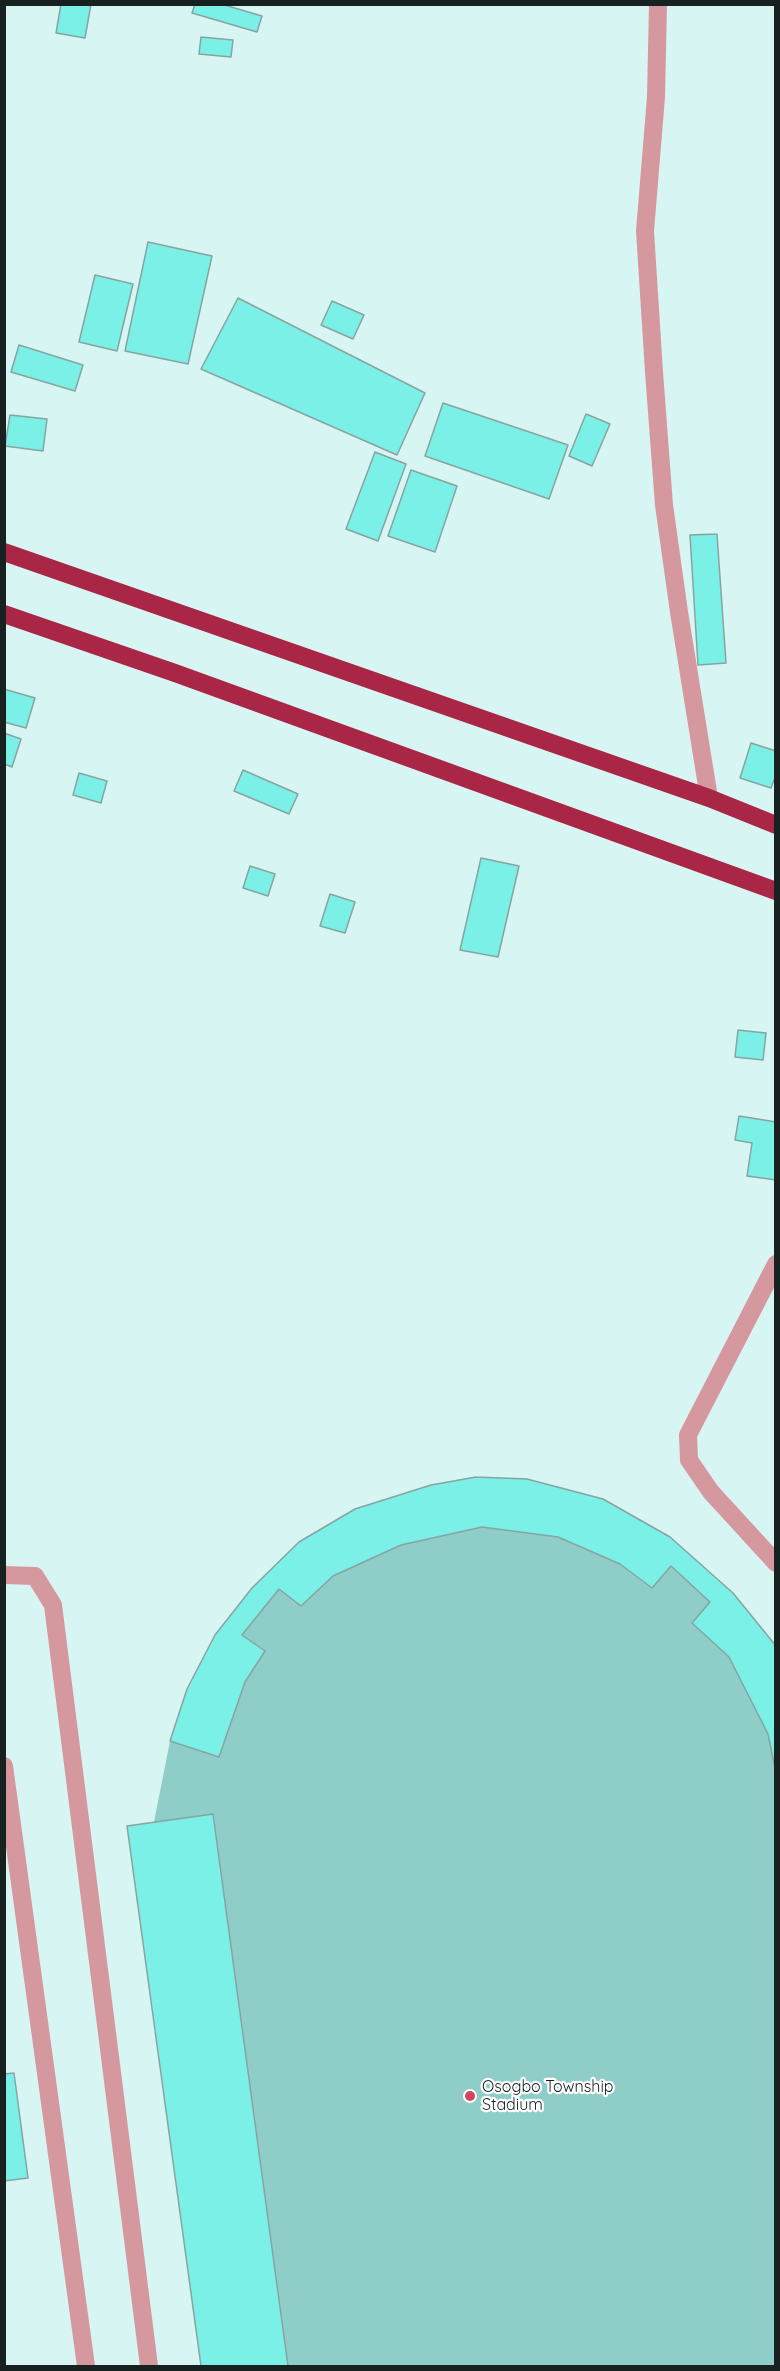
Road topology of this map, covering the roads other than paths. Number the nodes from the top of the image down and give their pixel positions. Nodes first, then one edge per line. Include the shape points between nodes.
1 (658, 4) edge
2 (4, 552) edge
3 (4, 614) edge
4 (709, 798) junction
5 (776, 825) edge
6 (776, 891) edge
7 (776, 1264) edge
8 (776, 1563) edge
9 (4, 1575) edge
10 (4, 1766) edge
11 (86, 2367) edge
12 (149, 2367) edge

1 - 4 street via 656,97 645,231 654,372 666,517
2 - 4 highway
3 - 6 highway
4 - 5 highway
7 - 8 street via 688,1435 689,1460 711,1492
9 - 12 street via 35,1576 52,1605
10 - 11 street

